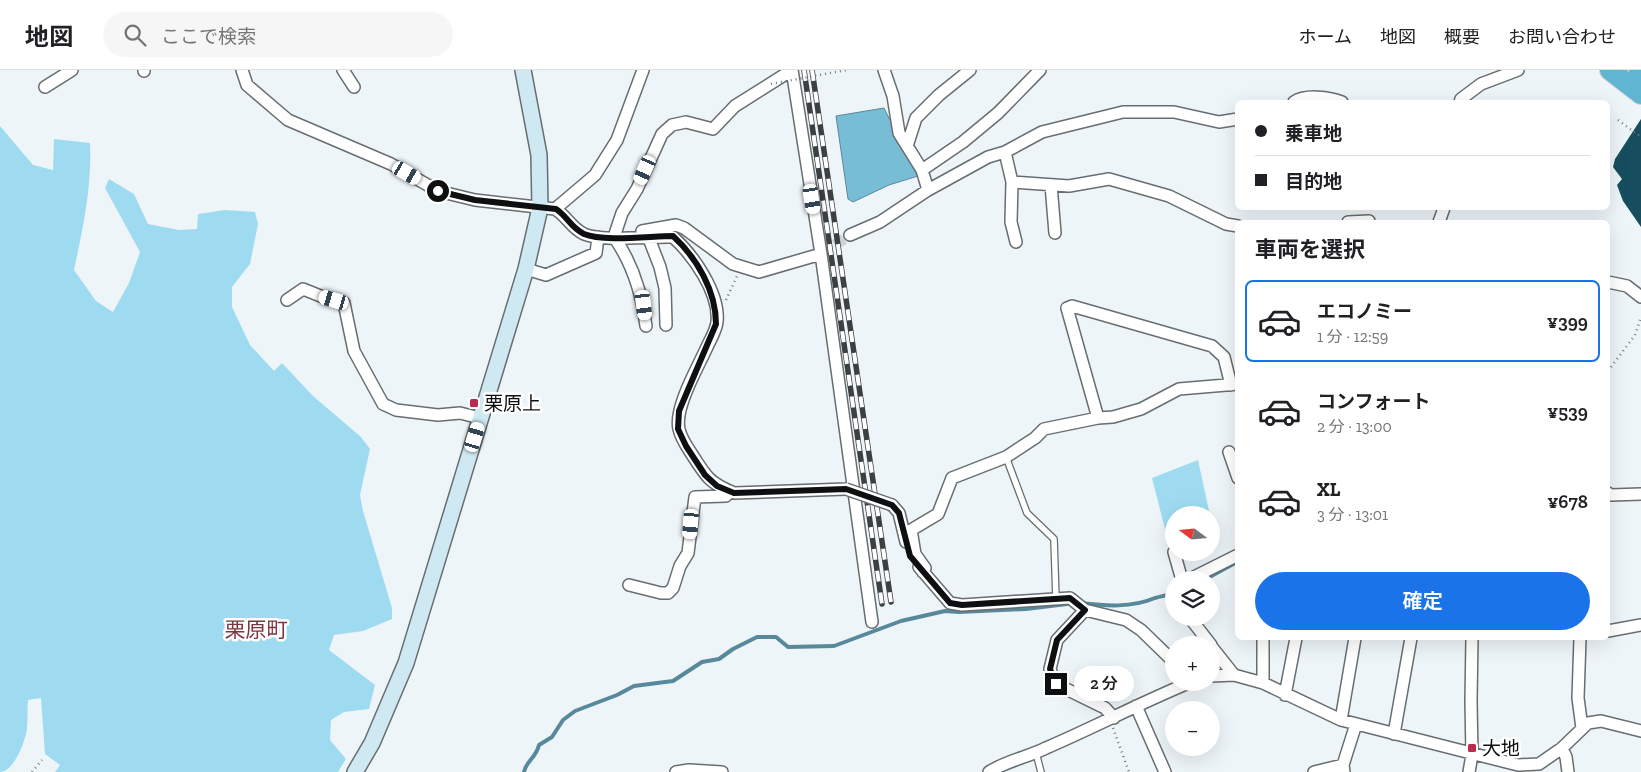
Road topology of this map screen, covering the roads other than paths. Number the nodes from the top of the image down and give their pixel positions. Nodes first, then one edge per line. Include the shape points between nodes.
1 (72, 70) edge
2 (242, 70) edge
3 (343, 70) edge
4 (523, 70) edge
5 (643, 70) edge
6 (792, 70) edge
7 (884, 70) edge
8 (970, 70) edge
9 (1518, 70) edge
10 (1610, 70) edge
11 (1036, 71) edge
12 (45, 87) dead end
13 (354, 87) dead end
14 (1641, 94) edge
15 (1298, 100) edge
16 (1328, 100) edge
17 (1461, 100) edge
18 (1235, 119) edge
19 (907, 146) junction
20 (1004, 152) junction
21 (922, 170) junction
22 (1012, 182) junction
23 (1051, 185) junction
24 (928, 190) junction
25 (540, 208) junction
26 (556, 209) junction
27 (1235, 226) edge
28 (1055, 233) dead end
29 (645, 236) junction
30 (850, 236) tunnel mouth
31 (598, 237) junction
32 (614, 237) junction
33 (1016, 242) dead end
34 (821, 254) junction
35 (526, 269) junction
36 (1610, 282) edge
37 (1641, 297) edge
38 (287, 300) dead end
39 (646, 326) dead end
40 (666, 326) dead end
41 (1234, 385) edge
42 (480, 418) junction
43 (1098, 418) junction
44 (1229, 452) dead end
45 (1006, 457) junction
46 (1235, 469) edge
47 (730, 492) junction
48 (1610, 494) edge
49 (1641, 494) edge
50 (1235, 556) edge
51 (1206, 571) edge
52 (923, 572) junction
53 (629, 585) dead end
54 (1056, 599) junction
55 (1079, 605) junction
56 (872, 622) dead end
57 (1641, 625) edge
58 (1196, 626) edge
59 (1610, 631) edge
60 (1204, 636) edge
61 (1263, 640) edge
62 (1296, 640) edge
63 (1355, 640) edge
64 (1411, 640) edge
65 (1472, 640) edge
66 (1580, 640) edge
67 (1165, 653) edge
68 (1220, 657) edge
69 (1234, 675) junction
70 (1220, 676) edge
71 (1263, 683) junction
72 (1170, 691) edge
73 (1285, 695) junction
74 (1136, 706) junction
75 (1112, 719) junction
76 (1341, 720) junction
77 (1356, 724) junction
78 (1582, 728) junction
79 (1641, 731) edge
80 (1394, 734) junction
81 (1562, 748) junction
82 (1036, 753) junction
83 (1472, 755) junction
84 (1343, 768) edge
85 (355, 772) edge
86 (676, 772) edge
87 (722, 772) edge
88 (989, 772) edge
89 (1041, 772) edge
90 (1165, 772) edge
91 (1314, 772) edge
92 (1469, 772) edge
93 (1568, 772) edge

1 - 12 street
2 - 25 street via 247,85 288,120 391,164 438,191 475,200
3 - 13 street
4 - 25 street via 539,155
5 - 26 street via 618,140 595,175
6 - 32 street via 734,106 713,129 686,122 672,125 662,134 637,189 622,213
6 - 34 street
7 - 19 street via 893,96 899,133
8 - 19 street via 916,118
9 - 17 street via 1481,84
10 - 14 highway
11 - 21 street via 998,113
15 - 16 street
18 - 20 street via 1219,122 1174,112 1123,112 1042,132
19 - 21 street
20 - 22 street
20 - 24 street via 988,157
21 - 24 street
22 - 23 street
22 - 33 street via 1010,222
23 - 27 street via 1069,186 1109,179 1169,196
23 - 28 street
24 - 30 street via 880,222
25 - 26 street
25 - 35 street
26 - 31 street via 563,213 570,225
29 - 32 street
29 - 34 street via 642,231 676,225 740,267 759,272
29 - 40 street via 660,267 665,288
29 - 47 street via 673,236 702,272 713,297 716,324 679,411 678,429 705,475
31 - 32 street
31 - 35 street via 596,253 546,275
32 - 39 street via 625,252 639,288
34 - 56 street
35 - 42 street
36 - 37 street via 1627,286
38 - 42 street via 303,289 344,304 354,351 383,404 396,410 438,415 460,413
41 - 43 street via 1179,389 1141,409
41 - 43 street via 1224,357 1212,346 1072,306 1067,308
42 - 85 street via 406,663 372,743
43 - 45 street via 1044,429
44 - 46 street
45 - 52 street via 952,478 938,514 911,530 915,554 925,568
45 - 54 lane via 1027,513 1054,539
47 - 52 street, bridge via 846,489 892,505 899,513 910,556
47 - 53 street via 726,496 695,497 688,553 668,593
48 - 49 street
50 - 51 street
52 - 54 street via 950,603
54 - 55 street via 1070,598
55 - 67 street via 1126,620
55 - 75 street via 1057,640 1050,669 1056,684 1105,708
57 - 59 street
58 - 60 street
61 - 71 street
62 - 73 street
63 - 76 street
64 - 80 street
65 - 83 street
66 - 78 street via 1578,698
68 - 69 street
69 - 70 street
69 - 71 street
71 - 73 street
72 - 74 street
73 - 76 street
74 - 75 street
74 - 90 street
75 - 82 street
76 - 77 street
77 - 80 street
77 - 84 street
78 - 79 street via 1588,722 1602,722
78 - 81 street
80 - 83 street
81 - 83 street via 1539,764 1518,765
81 - 93 street
82 - 88 street
82 - 89 lane
83 - 92 street
84 - 91 street
86 - 87 street

